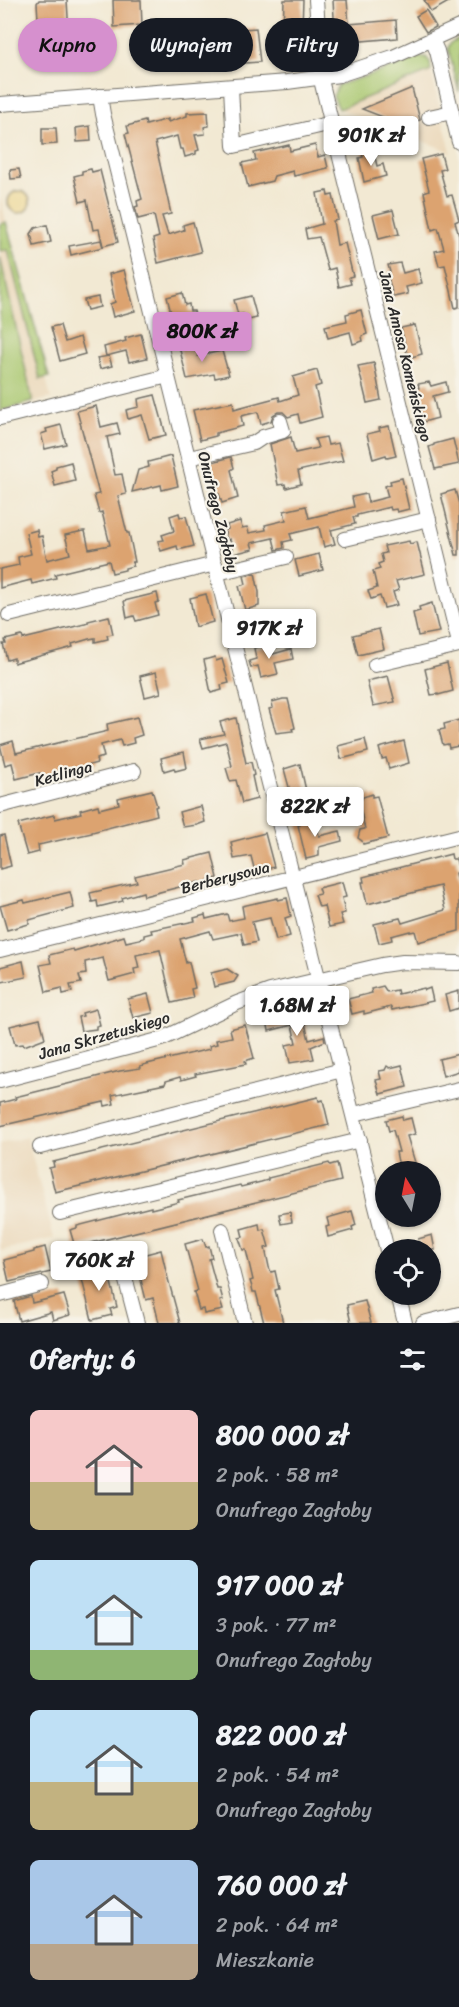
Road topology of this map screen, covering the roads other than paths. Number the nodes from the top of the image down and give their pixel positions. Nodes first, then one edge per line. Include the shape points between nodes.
1 (316, 0) edge
2 (459, 27) edge
3 (432, 40) junction
4 (321, 77) junction
5 (231, 87) junction
6 (100, 96) junction
7 (0, 104) edge
8 (452, 112) junction
9 (429, 117) dead end
10 (332, 123) junction
11 (459, 142) edge
12 (168, 376) junction
13 (0, 418) edge
14 (280, 421) dead end
15 (189, 458) junction
16 (429, 519) junction
17 (345, 539) dead end
18 (286, 557) dead end
19 (216, 569) junction
20 (9, 615) dead end
21 (459, 644) edge
22 (375, 665) dead end
23 (134, 771) dead end
24 (354, 797) dead end
25 (0, 806) edge
26 (278, 816) junction
27 (459, 836) edge
28 (293, 877) junction
29 (0, 950) edge
30 (459, 963) edge
31 (320, 980) junction
32 (342, 1070) junction
33 (0, 1081) edge
34 (459, 1089) edge
35 (354, 1114) junction
36 (360, 1140) junction
37 (40, 1147) dead end
38 (60, 1213) dead end
39 (222, 1230) dead end
40 (384, 1239) edge
41 (120, 1258) dead end
42 (42, 1284) dead end
43 (0, 1294) edge
44 (401, 1305) edge
45 (459, 1314) edge
46 (137, 1323) edge
47 (245, 1323) edge
48 (405, 1323) edge
49 (423, 1323) edge

1 - 4 street, Jana Amosa Komeńskiego
2 - 3 street
3 - 4 street via 393,57
3 - 8 street
4 - 5 street
4 - 10 street, Jana Amosa Komeńskiego
5 - 6 street
5 - 10 street via 234,146
6 - 7 street
6 - 12 street, Onufrego Zagłoby
8 - 9 street
8 - 11 street
10 - 16 street, Jana Amosa Komeńskiego
12 - 13 street
12 - 15 street, Onufrego Zagłoby
14 - 15 street via 283,431 254,443
15 - 19 street, Onufrego Zagłoby
16 - 17 street
16 - 21 street, Jana Amosa Komeńskiego
18 - 19 street
19 - 20 street
19 - 26 street, Onufrego Zagłoby
21 - 22 street
23 - 25 street, Ketlinga
24 - 26 street
26 - 28 street, Onufrego Zagłoby
27 - 28 street, Berberysowa
28 - 29 street, Berberysowa
28 - 31 street, Onufrego Zagłoby
30 - 31 street, Jana Skrzetuskiego via 404,962
31 - 32 street, Onufrego Zagłoby
31 - 33 street, Jana Skrzetuskiego via 253,996 154,1042
32 - 35 street, Onufrego Zagłoby
32 - 37 street
34 - 35 street
35 - 36 street, Onufrego Zagłoby
36 - 38 street
36 - 40 street, Onufrego Zagłoby
39 - 47 street
41 - 46 street
42 - 43 street
44 - 48 street
45 - 49 street

